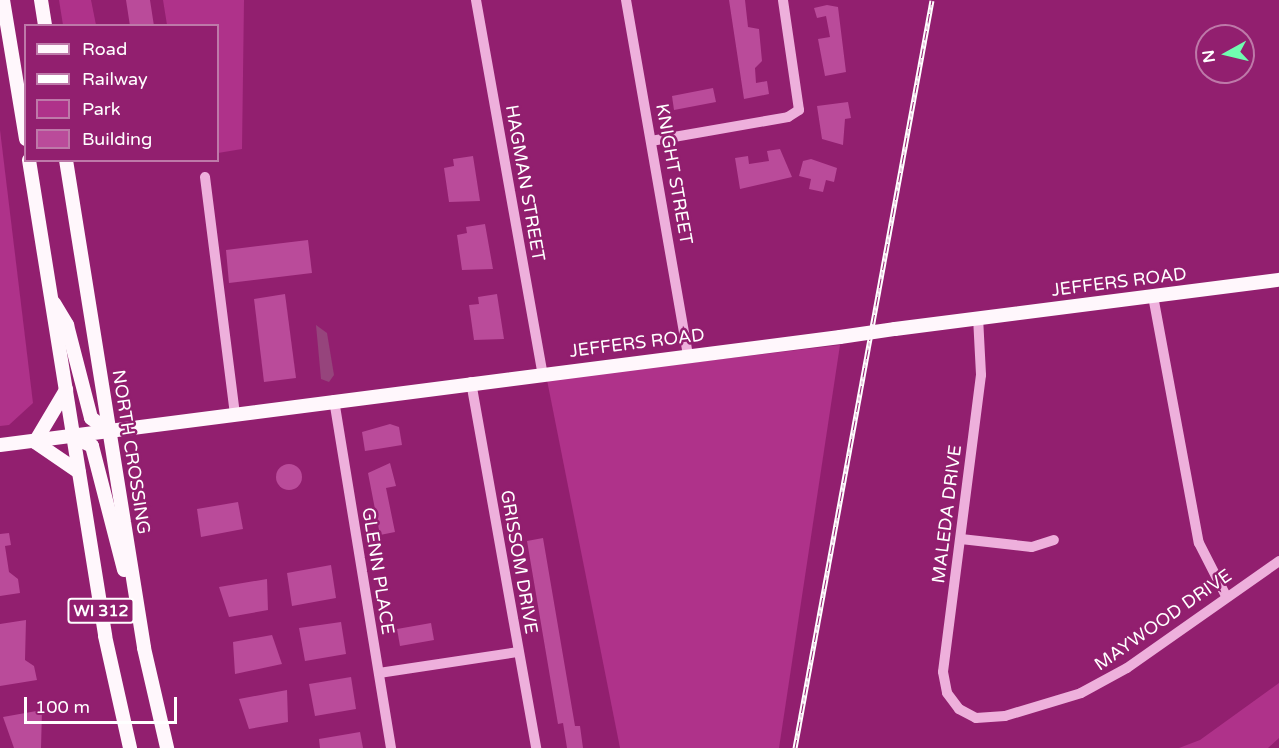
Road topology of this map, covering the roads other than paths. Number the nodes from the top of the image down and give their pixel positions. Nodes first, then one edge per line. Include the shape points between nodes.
1 (3, 0) edge
2 (41, 0) edge
3 (476, 0) edge
4 (627, 0) edge
5 (783, 0) edge
6 (45, 24) edge
7 (24, 127) edge
8 (651, 141) junction
9 (29, 162) edge
10 (66, 162) edge
11 (205, 177) dead end
12 (1279, 280) edge
13 (49, 295) junction
14 (1153, 296) junction
15 (978, 317) junction
16 (688, 355) junction
17 (542, 372) junction
18 (471, 382) junction
19 (66, 390) junction
20 (333, 400) junction
21 (235, 414) junction
22 (109, 431) junction
23 (73, 437) junction
24 (35, 442) junction
25 (0, 445) edge
26 (79, 472) junction
27 (961, 539) junction
28 (1054, 540) dead end
29 (1279, 561) edge
30 (1226, 597) junction
31 (144, 648) junction
32 (518, 652) junction
33 (378, 673) junction
34 (959, 709) joint
35 (129, 748) edge
36 (167, 748) edge
37 (391, 748) edge
38 (536, 748) edge

1 - 7 main road
2 - 6 main road
3 - 17 street, HAGMAN STREET
4 - 8 street, KNIGHT STREET
5 - 8 street via 799,110 788,117
8 - 16 street, KNIGHT STREET
9 - 13 main road, WI 312
10 - 22 main road, NORTH CROSSING / WI 312
11 - 21 street
12 - 14 main road, JEFFERS ROAD
13 - 19 main road, WI 312
13 - 22 main road via 67,325 91,418
14 - 15 main road, JEFFERS ROAD
14 - 30 street via 1199,543
15 - 16 main road, JEFFERS ROAD, bridge
15 - 27 street, MALEDA DRIVE via 981,375
16 - 17 main road, JEFFERS ROAD
17 - 18 main road, JEFFERS ROAD
18 - 20 main road, JEFFERS ROAD
18 - 32 street, GRISSOM DRIVE
19 - 23 main road, WI 312
19 - 24 main road
20 - 21 main road, JEFFERS ROAD
20 - 33 street, GLENN PLACE
21 - 22 main road, JEFFERS ROAD
22 - 23 main road, JEFFERS ROAD
22 - 31 main road, NORTH CROSSING / WI 312
23 - 24 main road, JEFFERS ROAD
23 - 26 main road, WI 312
23 - 31 main road via 92,446
24 - 25 main road, JEFFERS ROAD
24 - 26 main road
26 - 35 main road, WI 312
27 - 28 street via 1032,547
27 - 34 street, MALEDA DRIVE via 943,672 947,693
29 - 30 street, MAYWOOD DRIVE
30 - 34 street, MAYWOOD DRIVE via 1127,668 1081,693 1005,716 976,718
31 - 36 main road, NORTH CROSSING / WI 312
32 - 33 street
32 - 38 street, GRISSOM DRIVE
33 - 37 street, GLENN PLACE

